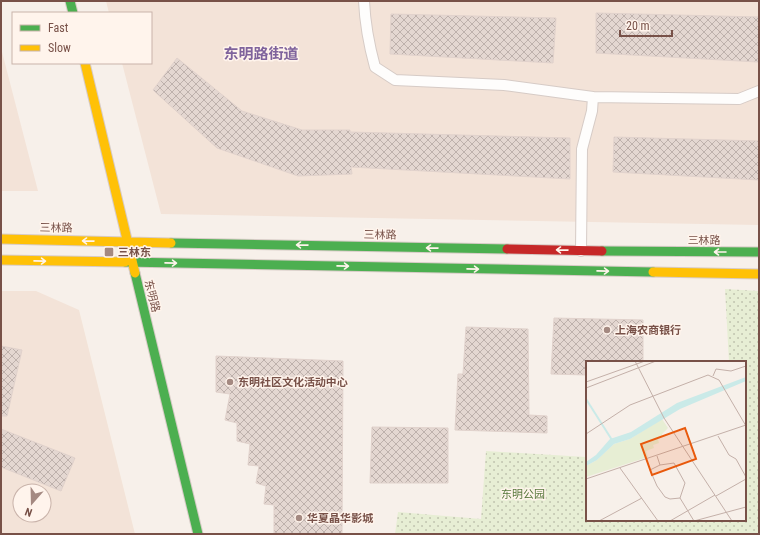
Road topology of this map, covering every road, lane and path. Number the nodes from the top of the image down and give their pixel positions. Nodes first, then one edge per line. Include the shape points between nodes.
1 (70, 1) edge
2 (364, 1) edge
3 (73, 12) edge
4 (85, 64) edge
5 (759, 91) edge
6 (593, 97) junction
7 (1, 239) edge
8 (127, 241) junction
9 (581, 251) junction
10 (759, 252) edge
11 (1, 260) edge
12 (132, 263) junction
13 (759, 274) edge
14 (198, 534) edge

1 - 3 main road
2 - 6 lane via 375,67 395,80 504,85
4 - 8 main road, 东明路
5 - 6 lane via 739,99
6 - 9 lane via 582,149
8 -> 7 main road, 三林路
9 -> 8 main road, 三林路
8 - 12 main road, 东明路
10 -> 9 main road, 三林路
11 -> 12 main road
12 -> 13 main road
12 - 14 main road, 东明路

